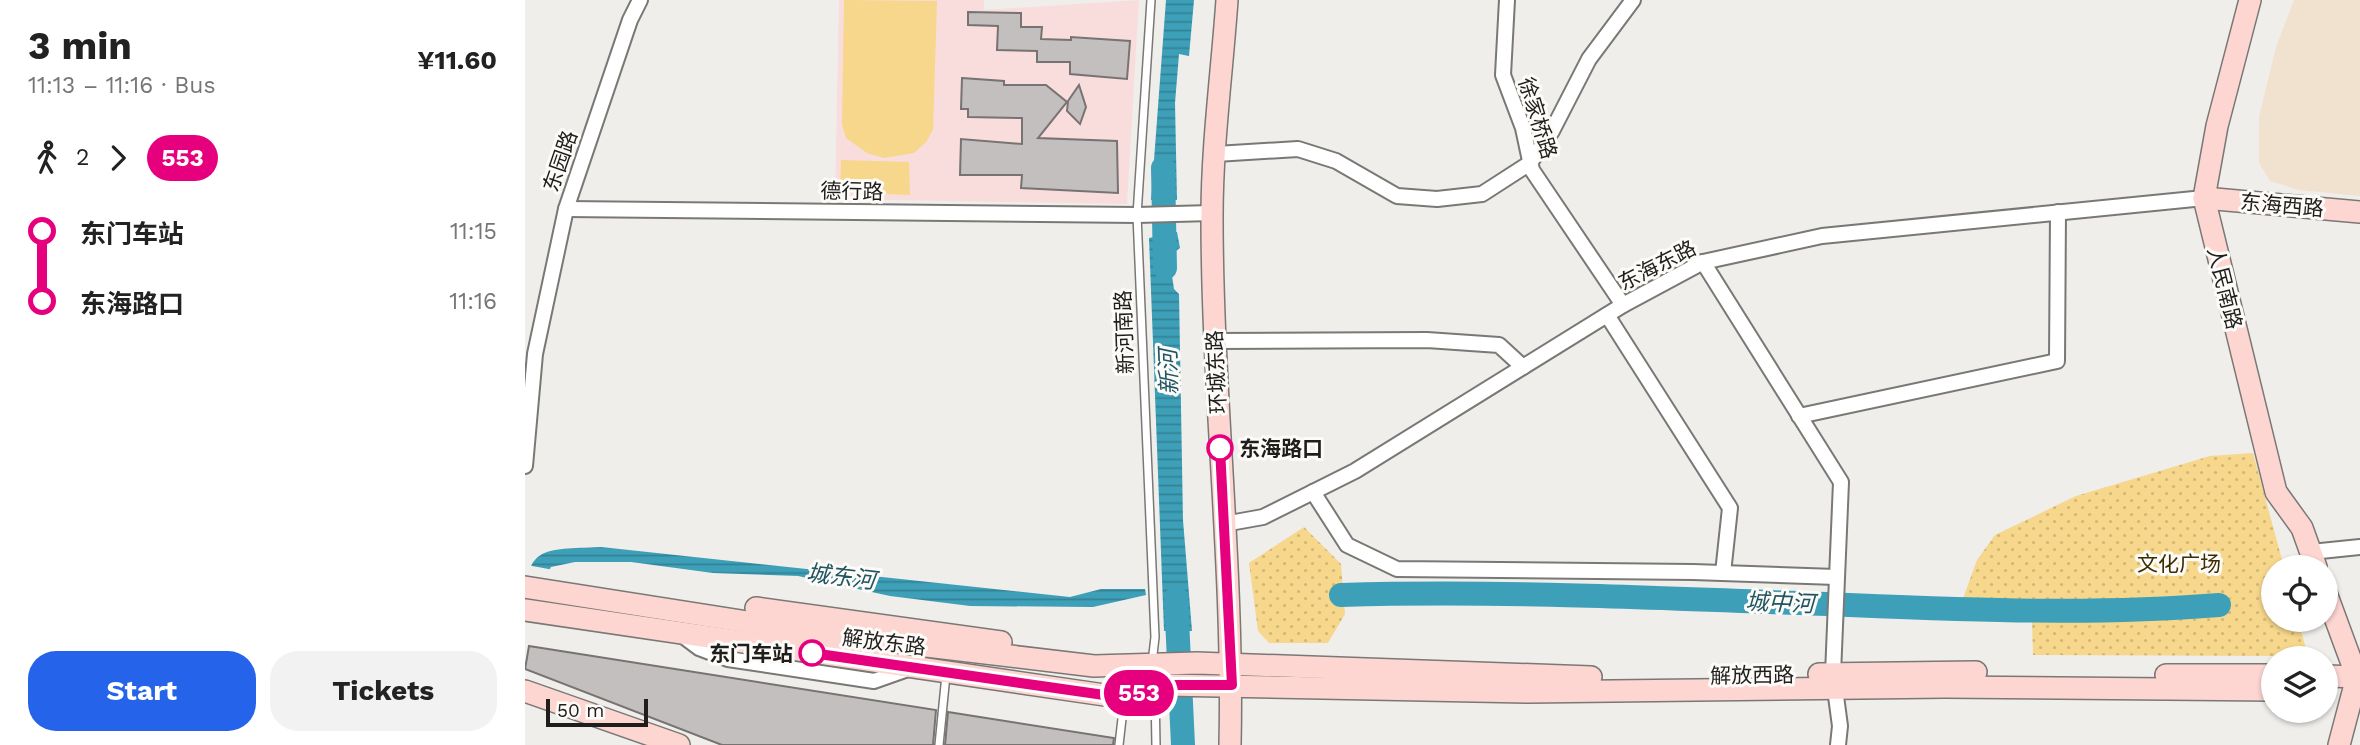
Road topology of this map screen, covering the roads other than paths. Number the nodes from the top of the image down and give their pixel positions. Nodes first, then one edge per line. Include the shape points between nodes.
1 (640, 0) edge
2 (1151, 0) edge
3 (1227, 0) edge
4 (1507, 0) edge
5 (1633, 0) edge
6 (2250, 0) edge
7 (1216, 154) junction
8 (1530, 163) junction
9 (2204, 198) junction
10 (566, 209) junction
11 (2058, 212) junction
12 (2360, 212) edge
13 (1212, 213) junction
14 (1137, 215) junction
15 (1703, 262) junction
16 (1623, 305) junction
17 (1607, 315) junction
18 (1214, 341) junction
19 (1523, 367) junction
20 (1799, 416) junction
21 (525, 466) edge
22 (1313, 492) junction
23 (1224, 524) junction
24 (2360, 547) edge
25 (2311, 555) edge
26 (2331, 555) edge
27 (1723, 573) junction
28 (1836, 583) junction
29 (525, 586) edge
30 (525, 610) edge
31 (2338, 629) edge
32 (913, 657) junction
33 (1157, 663) junction
34 (946, 674) junction
35 (1231, 675) junction
36 (2261, 675) edge
37 (2338, 679) edge
38 (1835, 681) junction
39 (2357, 684) edge
40 (1160, 686) junction
41 (2338, 688) edge
42 (2261, 690) edge
43 (525, 691) edge
44 (1125, 698) junction
45 (679, 745) edge
46 (939, 745) edge
47 (1119, 745) edge
48 (1156, 745) edge
49 (1230, 745) edge
50 (1838, 745) edge
51 (2339, 745) edge

1 - 10 street, 东园路
2 - 14 lane, 新河南路
3 - 7 street, 环城东路
4 - 8 street, 徐家桥路 via 1503,75 1523,128
5 - 8 street via 1589,59
6 - 9 street, 人民南路 via 2217,126
7 - 8 street via 1298,149 1336,161 1397,196 1437,200 1482,194
7 - 13 street, 环城东路
8 - 16 street, 徐家桥路
9 - 11 street, 东海东路
9 - 12 street, 东海西路
9 - 25 street, 人民南路 via 2276,492 2302,528
10 - 14 street, 德行路
10 - 21 street, 东园路 via 535,354
11 - 15 street, 东海东路 via 1822,236
11 - 20 street via 2057,360
13 - 14 street, 德行路
13 - 18 street, 环城东路
14 - 33 lane, 新河南路
15 - 16 street, 东海东路
15 - 20 street
16 - 17 street, 东海东路
17 - 19 street, 东海东路
17 - 27 street via 1730,508
18 - 19 street via 1427,340 1499,345
18 - 23 street, 环城东路
19 - 22 street, 东海东路
20 - 28 street via 1841,482
22 - 23 street, 东海东路 via 1263,517
22 - 27 street via 1347,545 1397,569
23 - 35 street, 环城东路
24 - 26 street
27 - 28 street
28 - 38 street
29 - 32 street, 解放东路
29 - 33 street via 574,581
30 - 32 street via 679,633
31 - 39 street
32 - 33 street, 解放东路 via 1094,666
32 - 34 street
33 - 35 street via 1197,663
34 - 44 street
34 - 46 lane
35 - 38 street via 1529,692
35 - 40 street via 1198,685
35 - 49 street, 环城东路
36 - 38 street
37 - 39 street
38 - 42 street
38 - 50 street
39 - 41 street
39 - 51 street
40 - 44 street
40 - 48 lane
43 - 45 street
44 - 47 lane

